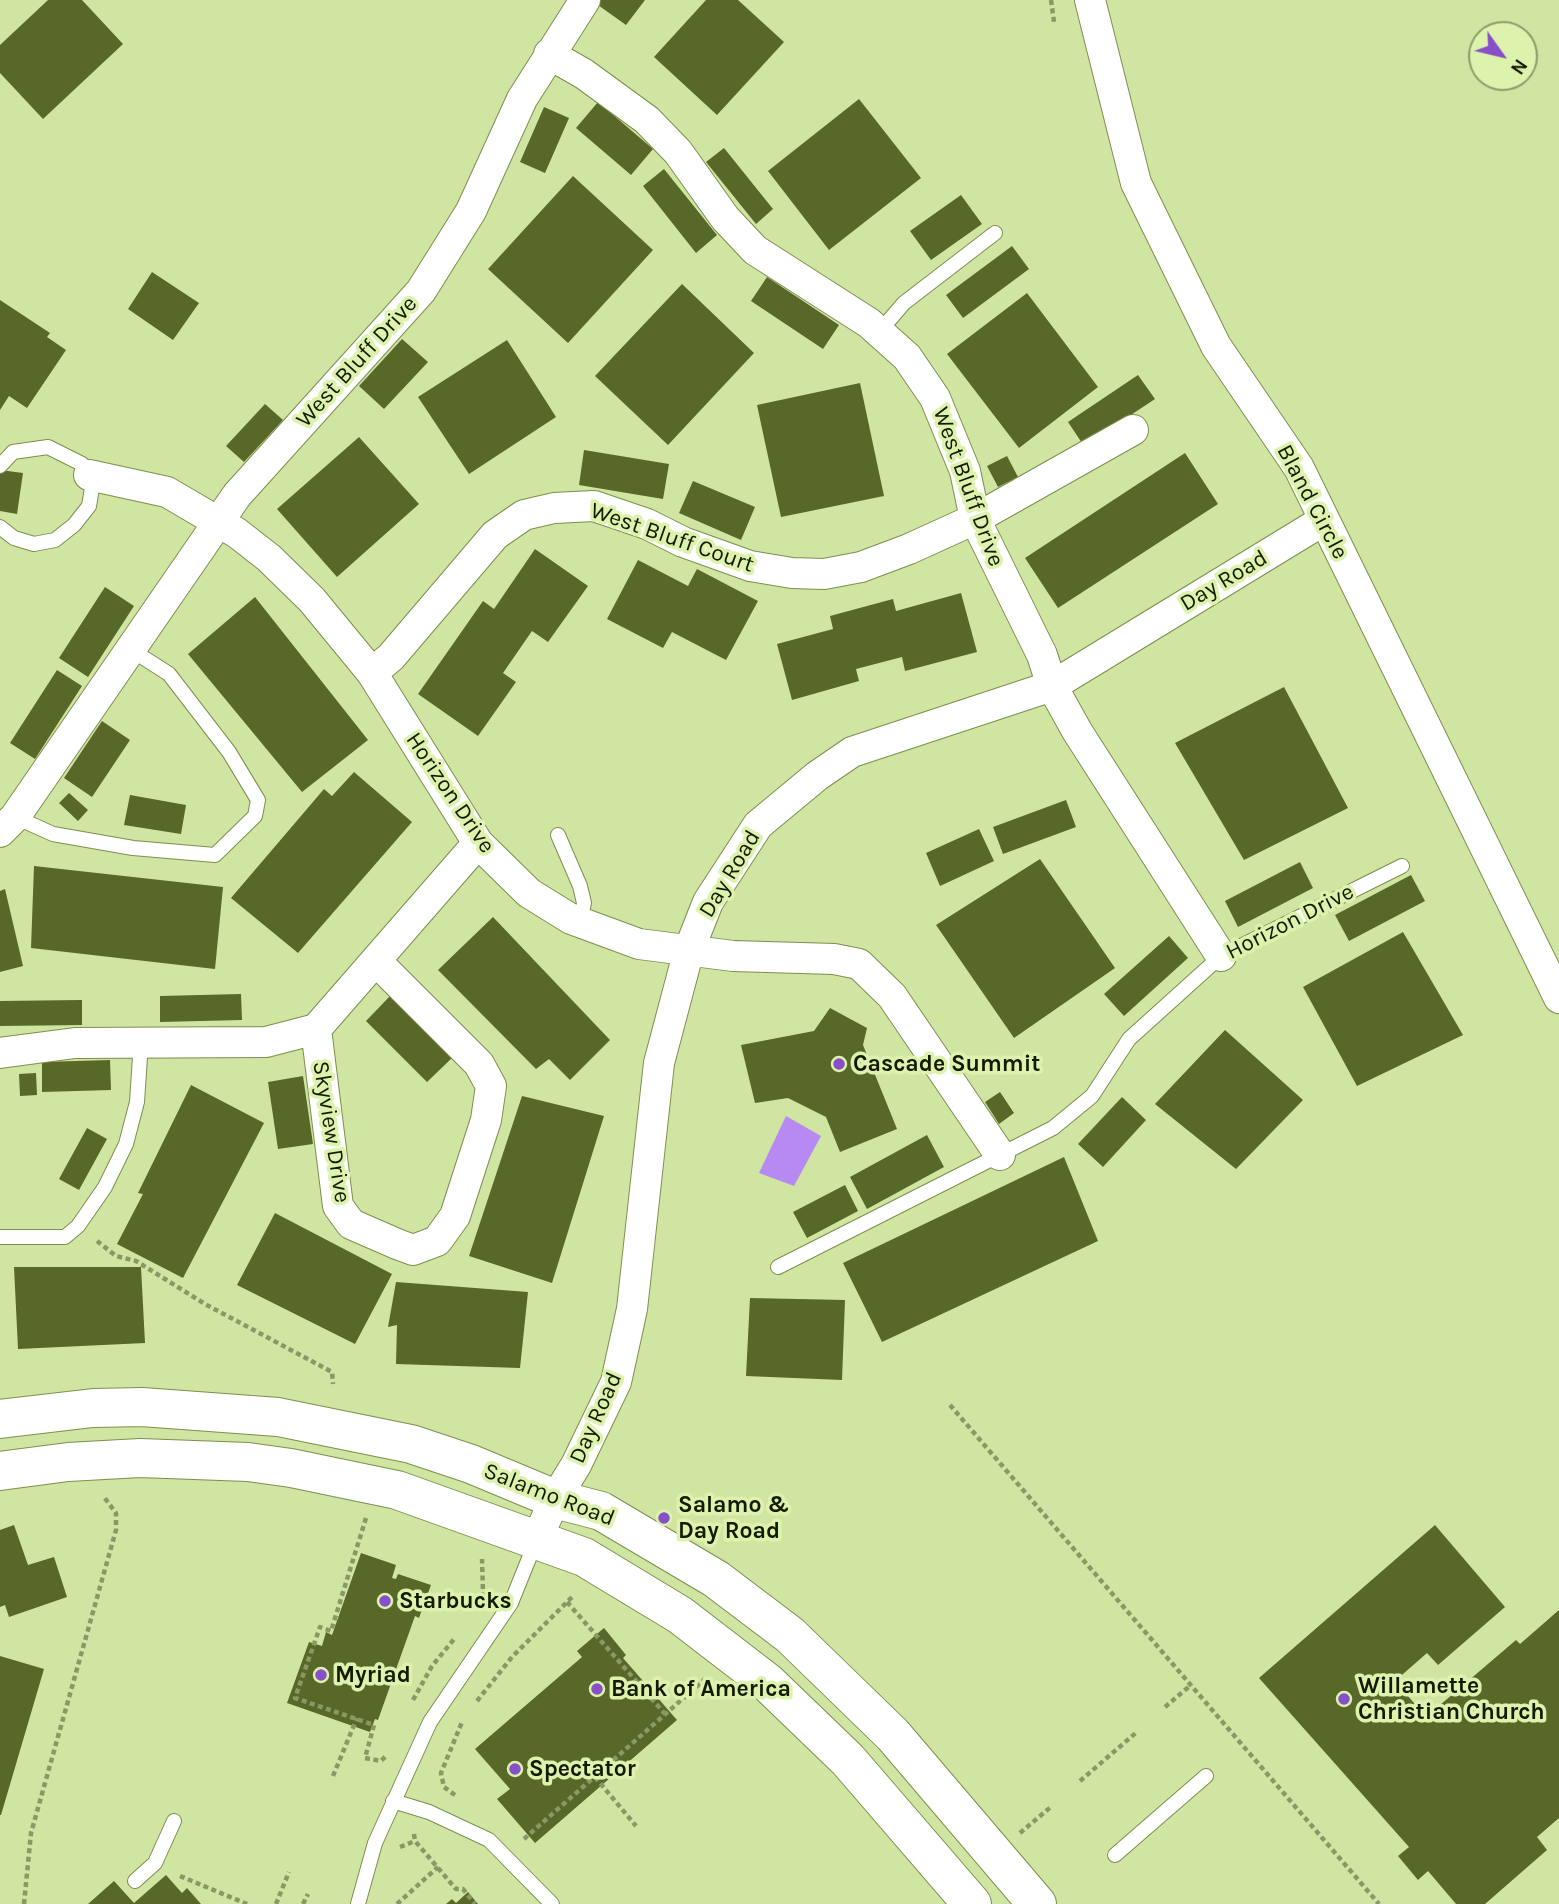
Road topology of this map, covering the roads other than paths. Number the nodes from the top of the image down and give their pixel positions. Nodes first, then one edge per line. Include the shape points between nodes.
1 (585, 0) edge
2 (1090, 0) edge
3 (549, 54) junction
4 (995, 233) dead end
5 (879, 332) junction
6 (1133, 430) dead end
7 (0, 466) edge
8 (89, 475) junction
9 (975, 519) junction
10 (1324, 520) junction
11 (218, 521) junction
12 (0, 527) edge
13 (130, 649) junction
14 (372, 673) junction
15 (1052, 686) junction
16 (8, 825) edge
17 (558, 835) dead end
18 (478, 843) junction
19 (1402, 866) dead end
20 (580, 921) junction
21 (689, 950) junction
22 (1221, 956) junction
23 (376, 961) junction
24 (1559, 998) edge
25 (316, 1029) junction
26 (141, 1042) junction
27 (0, 1053) edge
28 (1000, 1155) junction
29 (0, 1237) edge
30 (778, 1267) dead end
31 (0, 1419) edge
32 (0, 1471) edge
33 (555, 1499) junction
34 (536, 1541) junction
35 (1206, 1776) dead end
36 (393, 1801) junction
37 (174, 1821) dead end
38 (1115, 1855) dead end
39 (135, 1881) dead end
40 (358, 1904) edge
41 (552, 1904) edge
42 (972, 1904) edge
43 (1037, 1904) edge

1 - 3 street, West Bluff Drive
2 - 10 street, Bland Circle via 1136,183 1216,346 1299,468
3 - 5 street, West Bluff Drive via 647,120 755,250
3 - 11 street, West Bluff Drive via 522,99 471,211 421,291
4 - 5 lane via 904,303
5 - 9 street, West Bluff Drive via 907,357 935,398 965,471
6 - 9 street, West Bluff Court
7 - 8 lane via 13,452 48,447 82,464
8 - 11 street, Horizon Drive via 167,492
8 - 12 lane via 89,506 55,540 34,544 14,538
9 - 14 street, West Bluff Court via 909,550 824,574 750,566 594,506 524,515 495,535 391,657
9 - 15 street, West Bluff Drive via 1042,655
10 - 15 street, Day Road
10 - 24 street, Bland Circle
11 - 13 street, West Bluff Drive
11 - 14 street, Horizon Drive via 270,558 312,600
13 - 16 street, West Bluff Drive
13 - 16 lane, West Bluff Drive via 169,674 229,752 258,800 255,816 215,855 133,848
14 - 18 street, Horizon Drive
15 - 21 street, Day Road via 852,752 817,776 758,825 708,902
15 - 22 street, West Bluff Drive
17 - 20 lane via 580,886 584,903
18 - 20 street, Horizon Drive via 529,893
18 - 23 street, Skyview Drive
19 - 22 lane, Horizon Drive
20 - 21 street, Horizon Drive via 639,944
21 - 28 street, Horizon Drive via 859,964 892,996
21 - 33 street, Day Road via 659,1062 632,1309 616,1382
22 - 28 lane, Horizon Drive via 1129,1039 1092,1096 1053,1128
23 - 25 street, Skyview Drive
23 - 25 street, Skyview Drive via 479,1064 491,1086 486,1120 455,1216 437,1241 413,1250 351,1224 338,1206
25 - 26 street, Skyview Drive via 266,1042
26 - 27 street, Skyview Drive via 75,1043
26 - 29 lane via 137,1102 126,1144 78,1226 65,1237
28 - 30 lane, Horizon Drive
31 - 33 main road, Salamo Road via 142,1407 278,1417 411,1444
32 - 34 main road, Salamo Road via 140,1458 248,1462 320,1473 435,1502
33 - 34 street, Day Road
33 - 43 main road, Salamo Road via 601,1511 643,1533 716,1579 790,1635 893,1735
34 - 36 lane via 511,1603 430,1722
34 - 42 main road, Salamo Road via 584,1558 628,1583 680,1615 767,1682 848,1760
35 - 38 lane
36 - 40 lane via 375,1843
36 - 41 lane via 489,1840
37 - 39 lane via 155,1863

